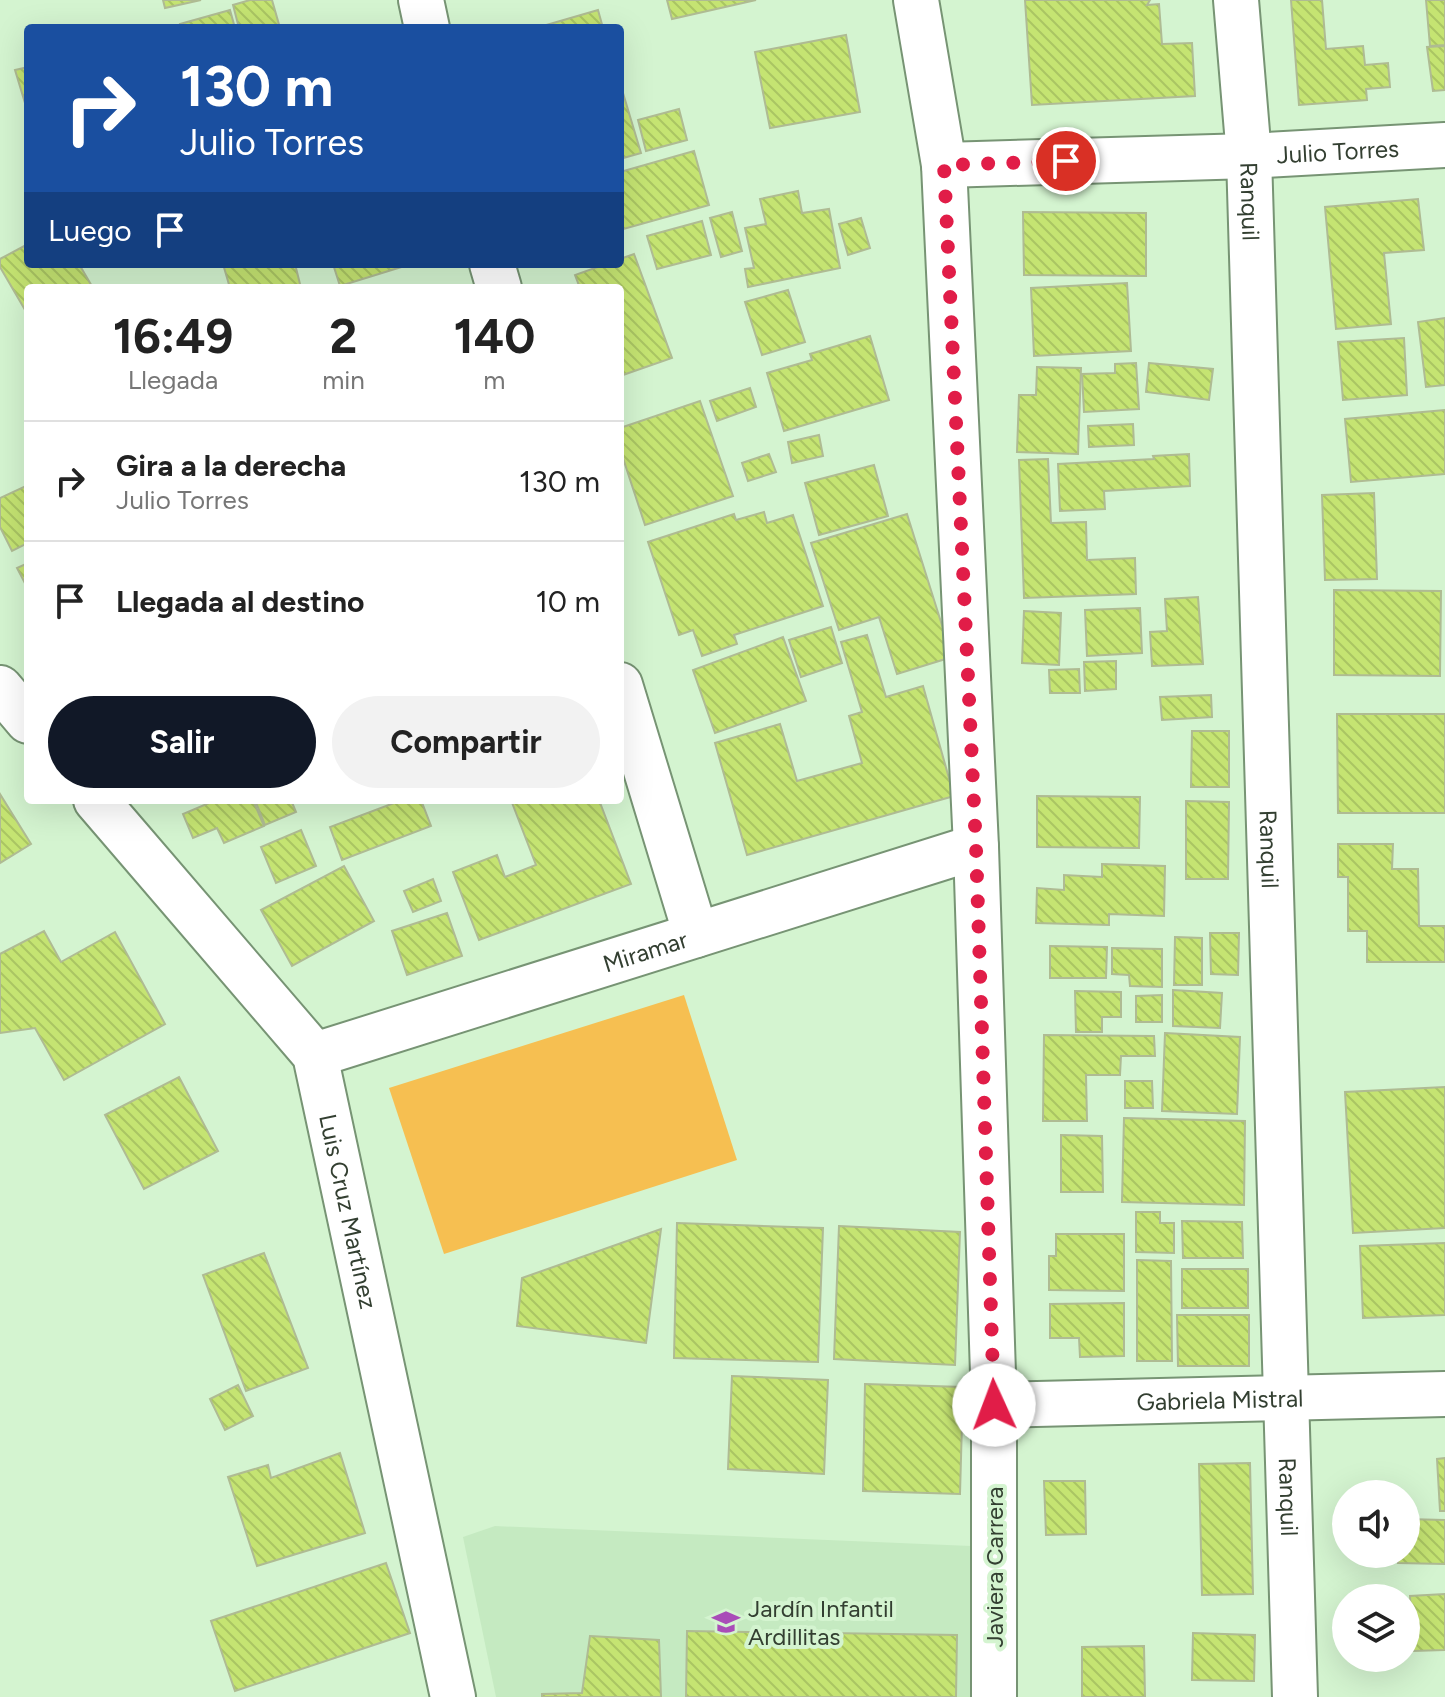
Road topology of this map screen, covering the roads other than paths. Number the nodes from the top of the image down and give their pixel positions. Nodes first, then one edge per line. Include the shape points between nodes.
1 (421, 0) edge
2 (916, 0) edge
3 (1236, 0) edge
4 (426, 24) edge
5 (1445, 145) edge
6 (1249, 156) junction
7 (944, 165) junction
8 (0, 688) edge
9 (624, 698) edge
10 (24, 716) edge
11 (99, 804) edge
12 (976, 847) junction
13 (696, 935) junction
14 (315, 1055) junction
15 (1445, 1394) edge
16 (1286, 1399) junction
17 (994, 1405) junction
18 (453, 1697) edge
19 (994, 1697) edge
20 (1295, 1697) edge

1 - 4 street
2 - 7 street, Javiera Carrera
3 - 6 street, Ranquil
5 - 6 street, Julio Torres
6 - 7 street, Julio Torres
6 - 16 street, Ranquil
7 - 12 street, Javiera Carrera
8 - 10 street
9 - 13 street
11 - 14 street, Luis Cruz Martínez
12 - 13 street, Miramar
12 - 17 street, Javiera Carrera
13 - 14 street, Miramar
14 - 18 street, Luis Cruz Martínez
15 - 16 street, Gabriela Mistral
16 - 17 street, Gabriela Mistral
16 - 20 street, Ranquil
17 - 19 street, Javiera Carrera

